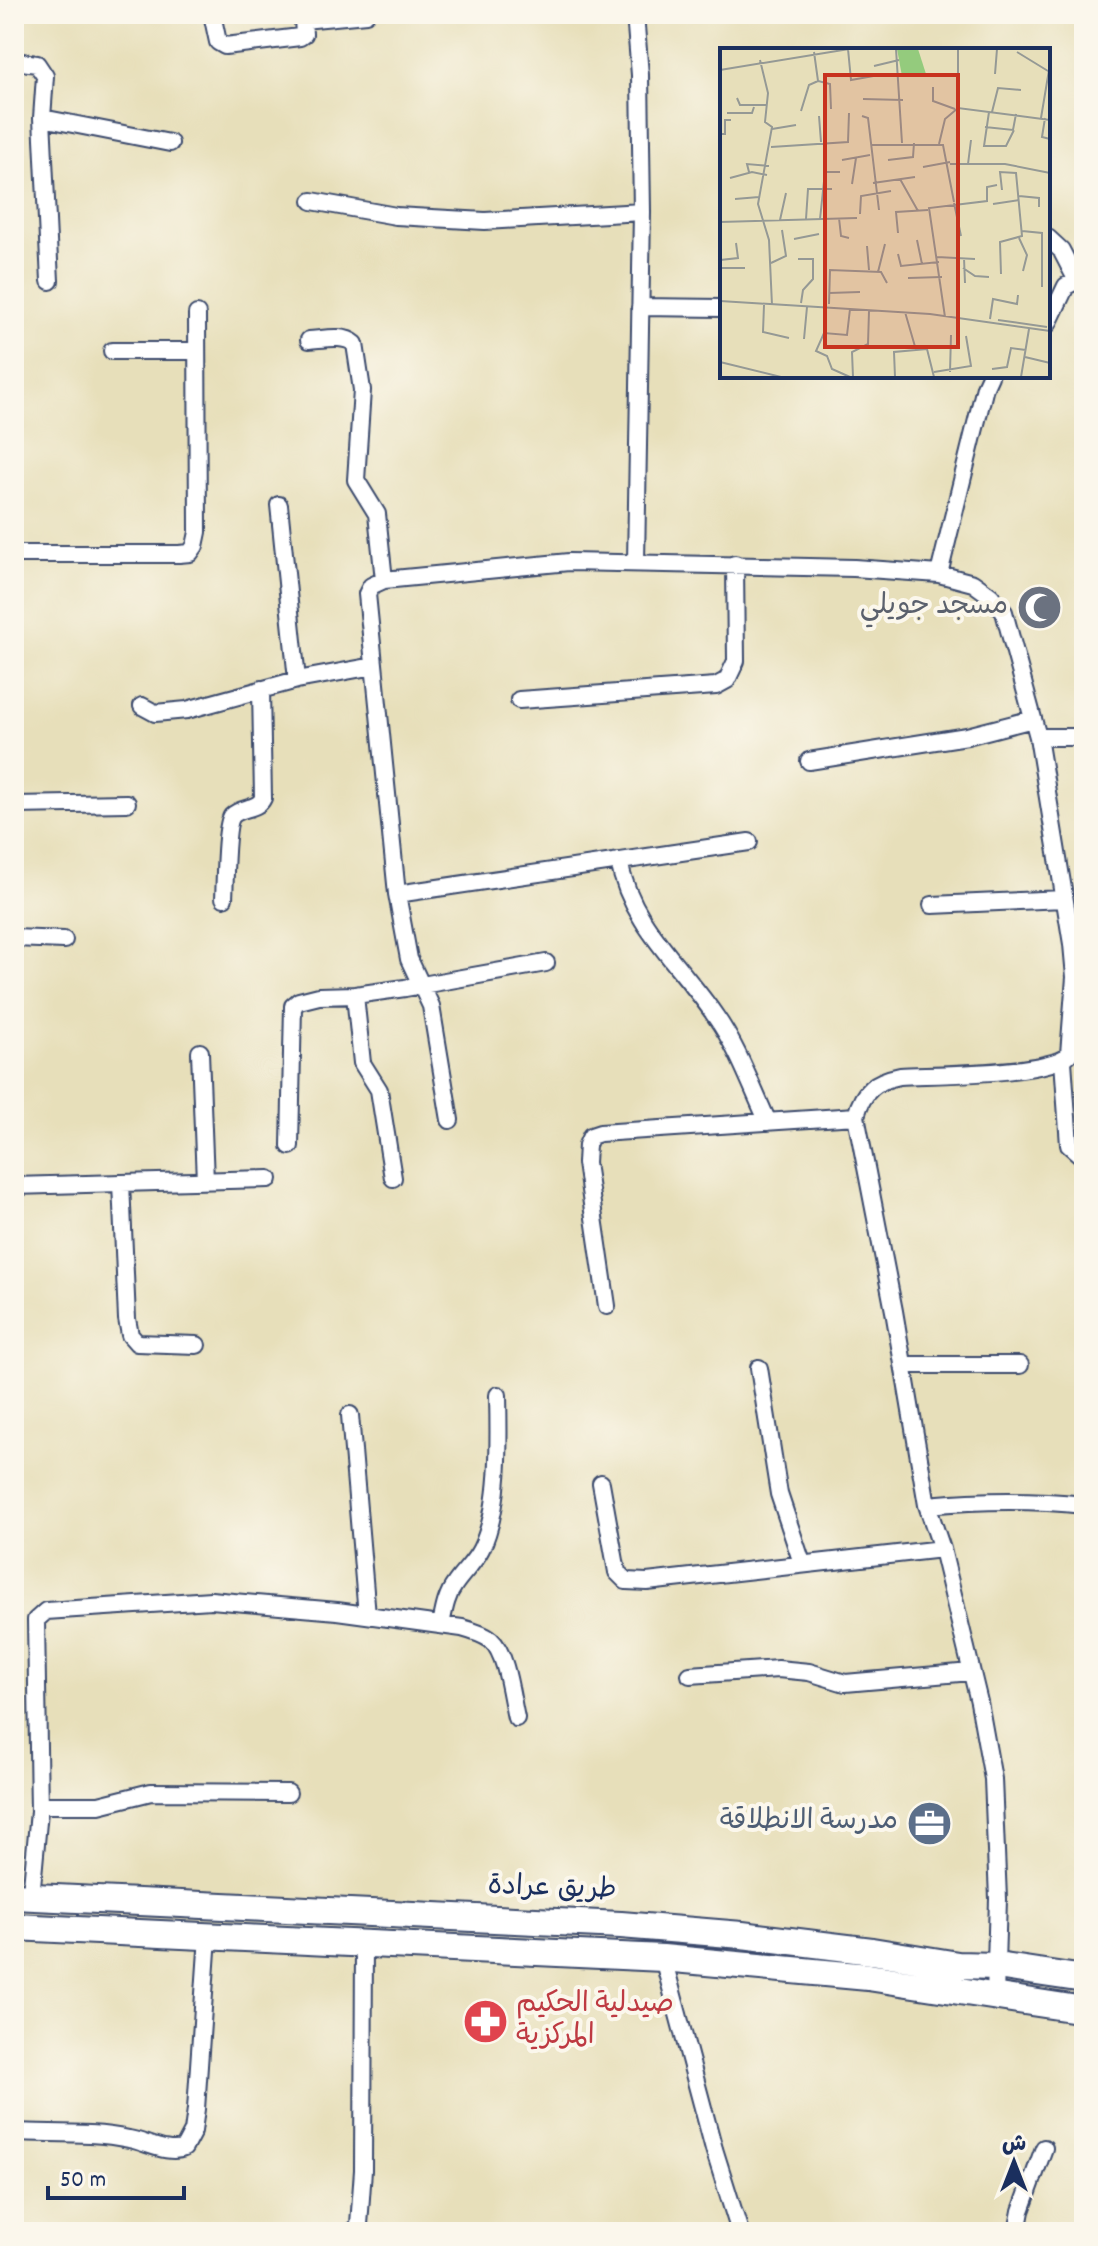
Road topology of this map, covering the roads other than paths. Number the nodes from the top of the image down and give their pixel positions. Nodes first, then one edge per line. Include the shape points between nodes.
1 (212, 14) edge
2 (366, 14) edge
3 (635, 14) edge
4 (298, 17) edge
5 (14, 61) edge
6 (42, 118) junction
7 (170, 143) dead end
8 (312, 201) dead end
9 (642, 212) junction
10 (1050, 240) edge
11 (1080, 278) edge
12 (50, 281) dead end
13 (640, 307) junction
14 (720, 308) edge
15 (197, 314) dead end
16 (1050, 320) edge
17 (309, 340) dead end
18 (112, 351) dead end
19 (197, 351) junction
20 (989, 378) edge
21 (279, 505) dead end
22 (14, 554) edge
23 (636, 562) junction
24 (735, 564) junction
25 (939, 574) junction
26 (384, 580) junction
27 (374, 666) junction
28 (297, 680) junction
29 (261, 689) junction
30 (519, 700) dead end
31 (142, 706) dead end
32 (1033, 719) junction
33 (1038, 737) junction
34 (1084, 737) edge
35 (809, 761) dead end
36 (127, 803) dead end
37 (14, 805) edge
38 (749, 842) dead end
39 (619, 861) junction
40 (397, 894) junction
41 (224, 898) dead end
42 (1064, 899) junction
43 (932, 905) dead end
44 (14, 938) edge
45 (64, 940) dead end
46 (546, 963) dead end
47 (421, 983) junction
48 (355, 995) junction
49 (200, 1052) dead end
50 (1072, 1056) edge
51 (856, 1116) junction
52 (450, 1120) dead end
53 (768, 1122) junction
54 (290, 1146) dead end
55 (1084, 1158) edge
56 (393, 1178) dead end
57 (269, 1179) dead end
58 (205, 1181) junction
59 (121, 1183) junction
60 (14, 1186) edge
61 (607, 1306) dead end
62 (197, 1345) dead end
63 (903, 1365) junction
64 (1020, 1365) dead end
65 (759, 1368) dead end
66 (498, 1395) dead end
67 (350, 1415) dead end
68 (601, 1483) dead end
69 (927, 1505) junction
70 (1084, 1505) edge
71 (942, 1549) junction
72 (802, 1563) junction
73 (367, 1615) junction
74 (441, 1625) junction
75 (971, 1672) junction
76 (690, 1675) dead end
77 (516, 1718) dead end
78 (288, 1793) dead end
79 (39, 1805) junction
80 (23, 1896) edge
81 (14, 1927) edge
82 (208, 1936) junction
83 (364, 1942) junction
84 (663, 1958) junction
85 (997, 1966) junction
86 (1084, 1979) edge
87 (995, 1996) junction
88 (1084, 2010) edge
89 (14, 2132) edge
90 (1044, 2148) dead end
91 (353, 2232) edge
92 (740, 2232) edge
93 (1017, 2232) edge

1 - 4 street via 218,42 225,46 300,37 304,34
2 - 4 street
3 - 9 street
5 - 6 street via 42,68
6 - 7 street
6 - 12 street
8 - 9 street via 396,216 485,221
9 - 13 street
10 - 11 street
11 - 16 street via 1066,286
13 - 14 street
13 - 23 street
15 - 19 street
17 - 26 street via 340,338 355,344 362,390 356,480 377,514
18 - 19 street
19 - 22 street via 198,532 190,553
20 - 25 street
21 - 28 street
23 - 24 street
23 - 26 street via 569,562
24 - 25 street
24 - 30 street via 736,661 727,680 716,686
25 - 32 street via 973,583 1004,612
26 - 27 street via 367,594
27 - 28 street
27 - 40 street
28 - 29 street
29 - 31 street via 187,710 155,713
29 - 41 street via 263,798 229,822
32 - 33 street
32 - 35 street via 967,736
33 - 34 street
33 - 42 street
36 - 37 street
38 - 39 street
39 - 40 street
39 - 53 street via 645,925 719,1021
40 - 47 street via 409,959
42 - 43 street
42 - 50 street via 1075,977
44 - 45 street
46 - 47 street
47 - 48 street
47 - 52 street via 431,1006
48 - 54 street via 319,996 293,1006
48 - 56 street via 362,1063 379,1090
49 - 58 street
50 - 51 street via 1029,1069 884,1079 866,1090
50 - 55 street via 1069,1145
51 - 53 street
51 - 63 street
53 - 61 street via 591,1136 586,1163
57 - 58 street
58 - 59 street
59 - 60 street
59 - 62 street via 130,1335 137,1343
63 - 64 street
63 - 69 street
65 - 72 street via 779,1494
66 - 74 street via 500,1448 488,1530 472,1565 446,1598
67 - 73 street
68 - 72 street via 617,1572 626,1581
69 - 70 street via 981,1500
69 - 71 street
71 - 72 street
71 - 75 street
73 - 74 street
73 - 79 street via 211,1600 40,1614
74 - 77 street via 482,1634 495,1643
75 - 76 street via 845,1683 778,1669
75 - 85 street via 993,1779
78 - 79 street via 151,1792 99,1805
79 - 80 street
80 - 85 main road, طريق عرادة via 621,1925
81 - 82 main road
82 - 83 main road
82 - 89 street via 196,2109 184,2148 170,2150 101,2135
83 - 84 main road
83 - 91 street via 363,2170 359,2225
84 - 87 main road via 868,1977
84 - 92 street
85 - 86 main road, طريق عرادة
85 - 87 street
87 - 88 main road
90 - 93 street

